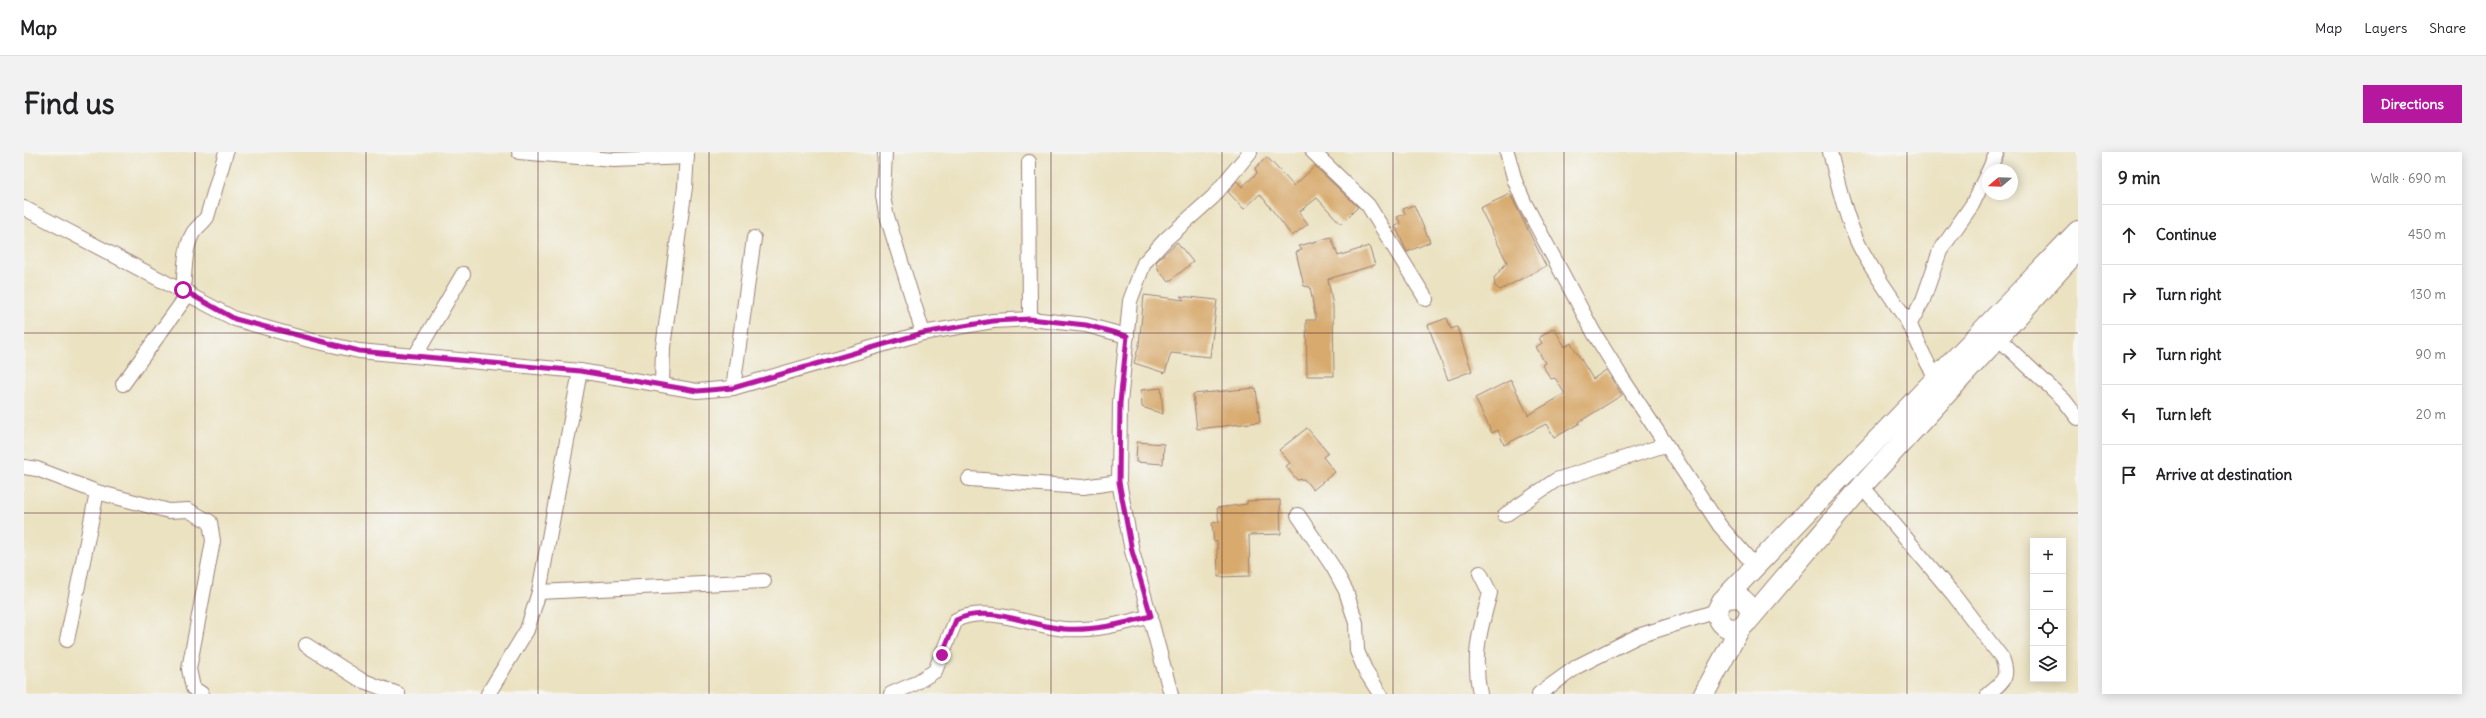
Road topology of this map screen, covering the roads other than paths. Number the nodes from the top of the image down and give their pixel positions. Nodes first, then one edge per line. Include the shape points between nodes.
1 (226, 152) edge
2 (519, 152) edge
3 (885, 152) edge
4 (1250, 152) edge
5 (1313, 152) edge
6 (1507, 152) edge
7 (1830, 152) edge
8 (1997, 152) edge
9 (536, 153) edge
10 (687, 154) edge
11 (1029, 162) dead end
12 (1991, 164) edge
13 (1982, 184) edge
14 (24, 208) edge
15 (2078, 231) edge
16 (754, 238) dead end
17 (2078, 250) edge
18 (463, 274) dead end
19 (186, 292) junction
20 (1426, 299) dead end
21 (1030, 319) junction
22 (1909, 325) junction
23 (923, 333) junction
24 (1127, 336) junction
25 (1998, 338) junction
26 (416, 356) junction
27 (580, 371) junction
28 (1937, 378) junction
29 (123, 384) dead end
30 (662, 385) junction
31 (733, 388) junction
32 (2078, 418) edge
33 (1665, 445) junction
34 (24, 467) edge
35 (969, 479) dead end
36 (1119, 482) junction
37 (1862, 486) junction
38 (97, 492) junction
39 (1298, 515) dead end
40 (1505, 515) dead end
41 (1754, 568) junction
42 (1480, 573) dead end
43 (764, 581) dead end
44 (539, 592) junction
45 (1722, 604) junction
46 (1151, 616) junction
47 (1744, 624) junction
48 (67, 640) dead end
49 (306, 645) dead end
50 (202, 694) edge
51 (398, 694) edge
52 (488, 694) edge
53 (891, 694) edge
54 (1171, 694) edge
55 (1380, 694) edge
56 (1480, 694) edge
57 (1539, 694) edge
58 (1704, 694) edge
59 (1988, 694) edge

1 - 19 street via 207,217 193,232 189,242
2 - 9 street
3 - 23 street via 883,196 886,213
4 - 24 street via 1213,197 1166,239 1144,263 1130,301
5 - 20 street via 1368,205
6 - 33 street via 1524,202 1594,333
7 - 22 street via 1844,206 1859,244
8 - 12 street
9 - 10 street via 614,160
10 - 30 street via 663,347
11 - 21 street
13 - 22 street via 1972,205 1940,251 1923,300
14 - 19 street
15 - 28 main road
16 - 31 street
17 - 25 main road
18 - 26 street
19 - 26 street via 235,319 309,340 359,351
19 - 29 street
21 - 23 street via 993,321
21 - 24 street via 1086,325
22 - 28 street via 1929,368
23 - 31 street
24 - 36 street via 1120,403
25 - 32 street via 2064,400
25 - 37 main road
26 - 27 street
27 - 30 street
27 - 44 street
28 - 41 main road
30 - 31 street via 697,391
33 - 40 street via 1556,480
33 - 41 street via 1720,526
34 - 38 street via 37,469
35 - 36 street via 1083,486
36 - 46 street via 1132,551
37 - 47 main road
37 - 59 street via 1953,594 2002,658 2006,669 2004,681
38 - 48 street
38 - 50 street via 169,511 188,510 210,522 213,542 189,669 193,688
39 - 55 street via 1346,591 1356,623 1357,650 1366,672
41 - 45 main road
42 - 56 street via 1490,593 1475,666
43 - 44 street
44 - 52 street via 527,630
45 - 47 main road via 1718,617 1724,626 1729,629
45 - 47 main road via 1738,597 1748,604 1750,609
45 - 57 street via 1638,636 1578,666
46 - 53 street via 1109,627 1064,629 987,614 963,616 956,620 935,671
46 - 54 street
47 - 58 main road
49 - 51 street via 361,680

